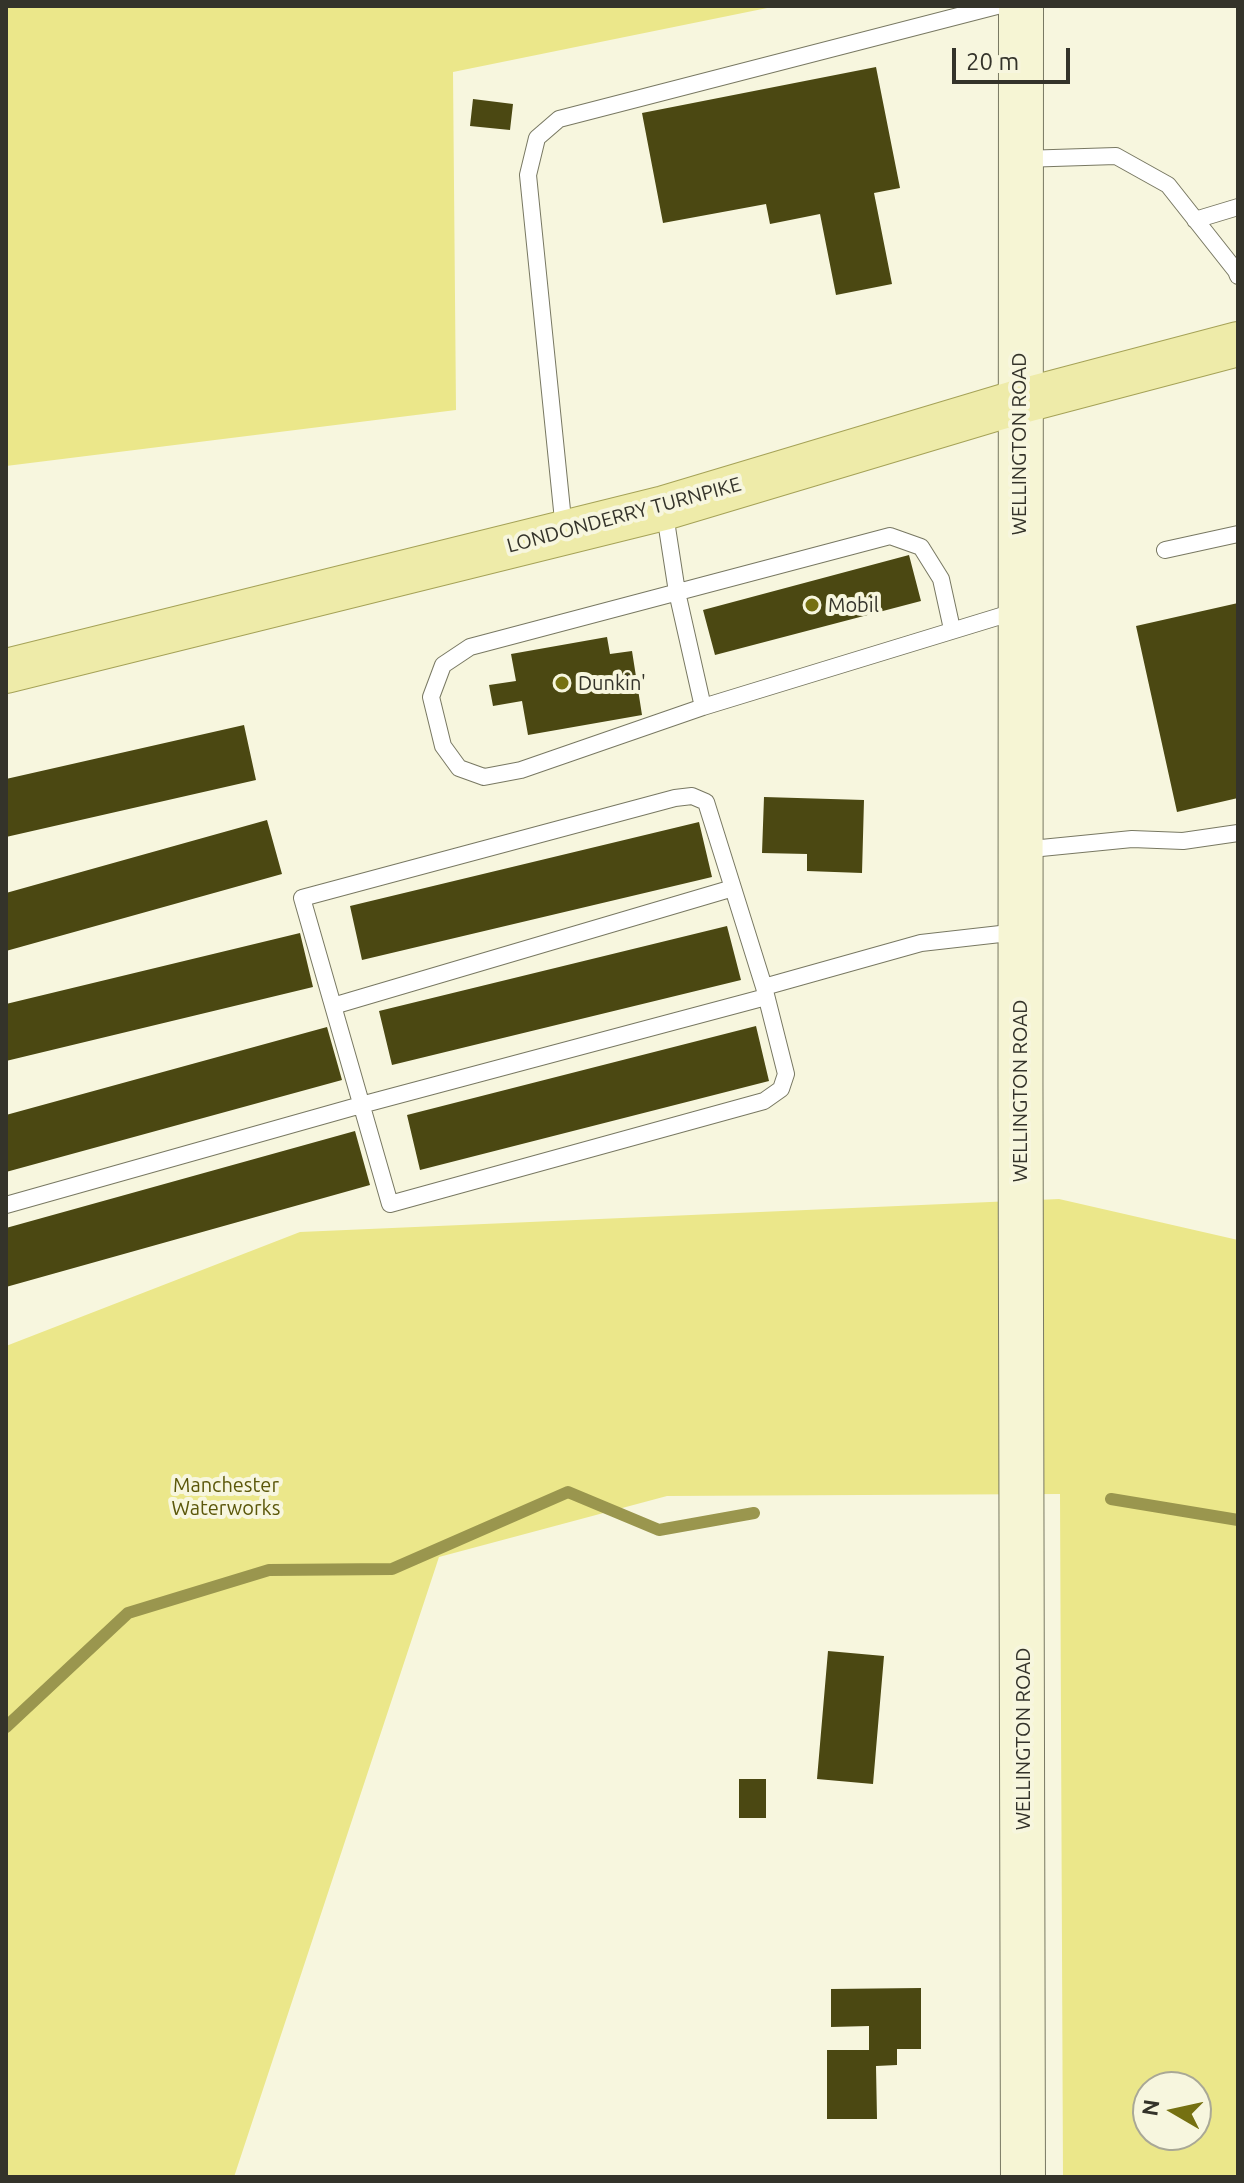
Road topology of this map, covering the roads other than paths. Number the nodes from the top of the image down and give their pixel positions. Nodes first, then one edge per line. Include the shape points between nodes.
1 (997, 6) edge
2 (1021, 6) edge
3 (1020, 159) junction
4 (1238, 207) edge
5 (1195, 220) junction
6 (1238, 276) edge
7 (1238, 344) edge
8 (1018, 402) junction
9 (664, 508) junction
10 (564, 531) junction
11 (1238, 534) edge
12 (1165, 550) dead end
13 (677, 592) junction
14 (1018, 610) junction
15 (952, 629) junction
16 (6, 671) edge
17 (703, 707) junction
18 (1238, 833) edge
19 (1020, 850) junction
20 (733, 888) junction
21 (1020, 932) junction
22 (765, 992) junction
23 (333, 1006) junction
24 (361, 1105) junction
25 (6, 1205) edge
26 (1023, 2177) edge

1 - 10 lane via 559,119 537,138 528,175
2 - 3 main road, WELLINGTON ROAD
3 - 5 lane via 1116,156 1168,185
3 - 8 main road, WELLINGTON ROAD
4 - 5 lane
5 - 6 lane
7 - 8 main road, LONDONDERRY TURNPIKE
8 - 9 main road, LONDONDERRY TURNPIKE
8 - 14 main road, WELLINGTON ROAD
9 - 10 main road, LONDONDERRY TURNPIKE
9 - 13 lane
10 - 16 main road, LONDONDERRY TURNPIKE
11 - 12 lane
13 - 15 lane via 890,536 921,547 941,579
13 - 17 lane
13 - 17 lane via 470,647 443,665 431,697 443,746 459,768 484,777 521,770
14 - 15 lane
14 - 19 main road, WELLINGTON ROAD
15 - 17 lane
18 - 19 lane
19 - 21 main road, WELLINGTON ROAD
20 - 22 lane
20 - 23 lane
20 - 23 lane via 706,802 692,796 302,898
21 - 22 lane via 921,943
21 - 26 main road, WELLINGTON ROAD
22 - 24 lane
22 - 24 lane via 786,1074 781,1089 764,1101 390,1204
23 - 24 lane
24 - 25 lane

